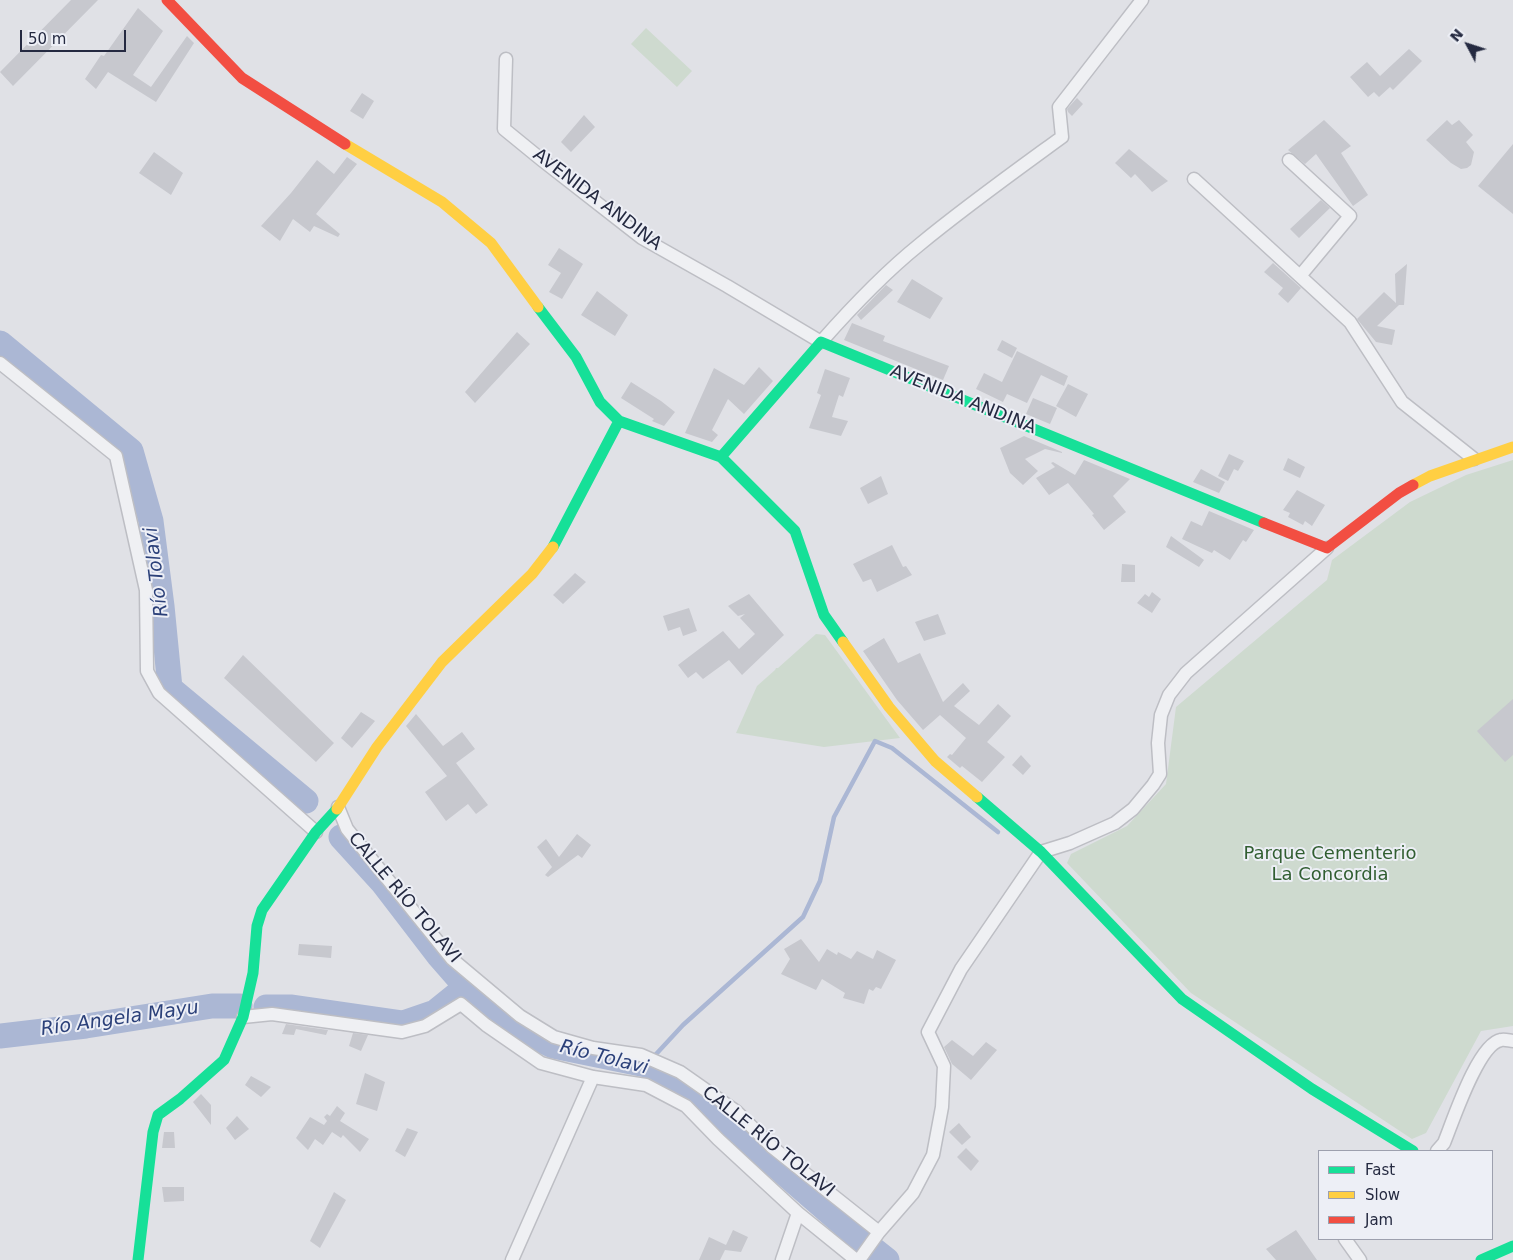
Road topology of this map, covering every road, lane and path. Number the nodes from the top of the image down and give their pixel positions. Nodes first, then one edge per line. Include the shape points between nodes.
1 (167, 0) edge
2 (1142, 0) edge
3 (506, 59) dead end
4 (1289, 160) dead end
5 (1194, 179) dead end
6 (1300, 276) junction
7 (821, 342) junction
8 (0, 363) edge
9 (619, 421) junction
10 (1513, 447) edge
11 (722, 457) junction
12 (1474, 459) junction
13 (1327, 548) junction
14 (338, 808) junction
15 (316, 832) junction
16 (1041, 852) junction
17 (243, 1017) junction
18 (1513, 1041) edge
19 (592, 1078) junction
20 (1411, 1150) edge
21 (1438, 1150) edge
22 (798, 1213) junction
23 (879, 1232) junction
24 (1346, 1240) edge
25 (1513, 1246) edge
26 (138, 1260) edge
27 (512, 1260) edge
28 (782, 1260) edge
29 (857, 1260) edge
30 (1360, 1260) edge
31 (1481, 1260) edge

1 - 9 street via 242,78 442,202 491,243 576,357 600,402
2 - 7 street via 1059,107 1062,137 917,246 854,305
3 - 7 street, AVENIDA ANDINA via 504,129 642,238
4 - 6 street via 1350,216
5 - 6 street
6 - 12 street via 1350,322 1402,402
7 - 11 street
7 - 13 street, AVENIDA ANDINA
8 - 15 street via 116,456 146,590 147,671 159,693
9 - 11 street
9 - 14 street via 557,542 532,574 442,662 377,747
10 - 12 street
11 - 16 street via 795,531 824,615 889,707 935,761
12 - 13 street via 1430,476 1399,493
13 - 16 street via 1186,673 1169,695 1161,715 1158,743 1160,774 1132,809 1115,823
14 - 15 street
14 - 23 street, CALLE RÍO TOLAVI via 347,830 452,959 520,1016 554,1037 641,1056 680,1072 737,1112 772,1147
15 - 17 street via 262,910 256,926 253,973
16 - 20 street via 1182,999 1312,1090
16 - 23 street via 961,969 928,1032 944,1066 942,1107 933,1155 913,1193
17 - 19 street, CALLE RÍO TOLAVI via 272,1014 402,1032 425,1026 462,1004 541,1062
17 - 26 street via 224,1060 158,1115 153,1132
18 - 21 street via 1501,1040 1487,1049
19 - 22 street, CALLE RÍO TOLAVI via 646,1085 686,1106
19 - 27 street
22 - 28 street
22 - 29 street, CALLE RÍO TOLAVI
23 - 29 street
24 - 30 street
25 - 31 street

